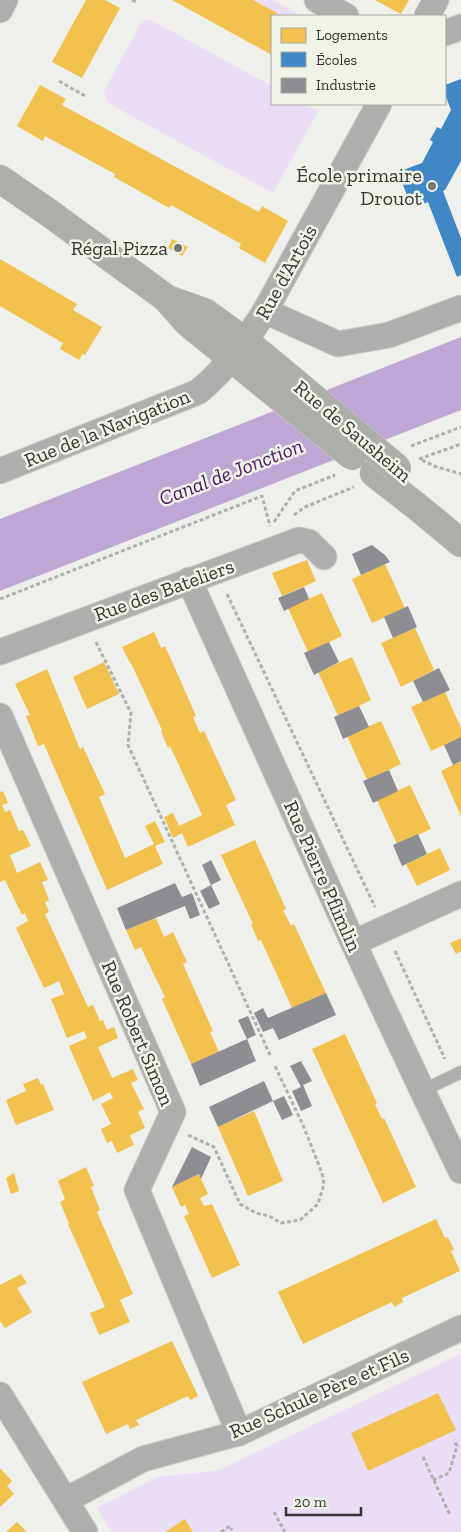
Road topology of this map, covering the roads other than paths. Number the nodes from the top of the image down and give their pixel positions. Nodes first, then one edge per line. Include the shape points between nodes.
1 (5, 0) edge
2 (317, 0) edge
3 (436, 0) edge
4 (0, 10) edge
5 (344, 15) edge
6 (428, 15) edge
7 (461, 27) edge
8 (446, 33) edge
9 (378, 105) edge
10 (0, 179) edge
11 (461, 308) edge
12 (265, 311) junction
13 (239, 350) junction
14 (394, 466) junction
15 (0, 470) edge
16 (461, 521) edge
17 (461, 543) edge
18 (324, 557) dead end
19 (189, 580) junction
20 (0, 652) edge
21 (0, 716) edge
22 (461, 894) edge
23 (353, 943) junction
24 (457, 1074) edge
25 (422, 1091) junction
26 (461, 1171) edge
27 (461, 1328) edge
28 (0, 1396) edge
29 (239, 1433) junction
30 (66, 1500) junction
31 (85, 1532) edge

1 - 4 street
2 - 5 street
3 - 6 street
7 - 8 street
9 - 12 street, Rue d'Artois
10 - 13 main road, Rue de Sausheim via 166,298 188,323
11 - 12 street via 389,335 338,344
12 - 13 street, Rue d'Artois
13 - 14 main road, Rue de Sausheim, bridge via 284,387
13 - 15 street, Rue de la Navigation via 198,392
14 - 16 main road, Rue de Sausheim
14 - 17 main road, Rue de Sausheim via 420,509
18 - 19 street, Rue des Bateliers via 309,542 300,540
19 - 20 street, Rue des Bateliers
19 - 23 street, Rue Pierre Pflimlin
21 - 29 street, Rue Robert Simon via 173,1112 137,1190
22 - 23 street
23 - 25 street, Rue Pierre Pflimlin
24 - 25 lane
25 - 26 street, Rue Pierre Pflimlin
27 - 29 street, Rue Schule Père et Fils
28 - 30 street
29 - 30 street, Rue Schule Père et Fils via 142,1459
30 - 31 street

